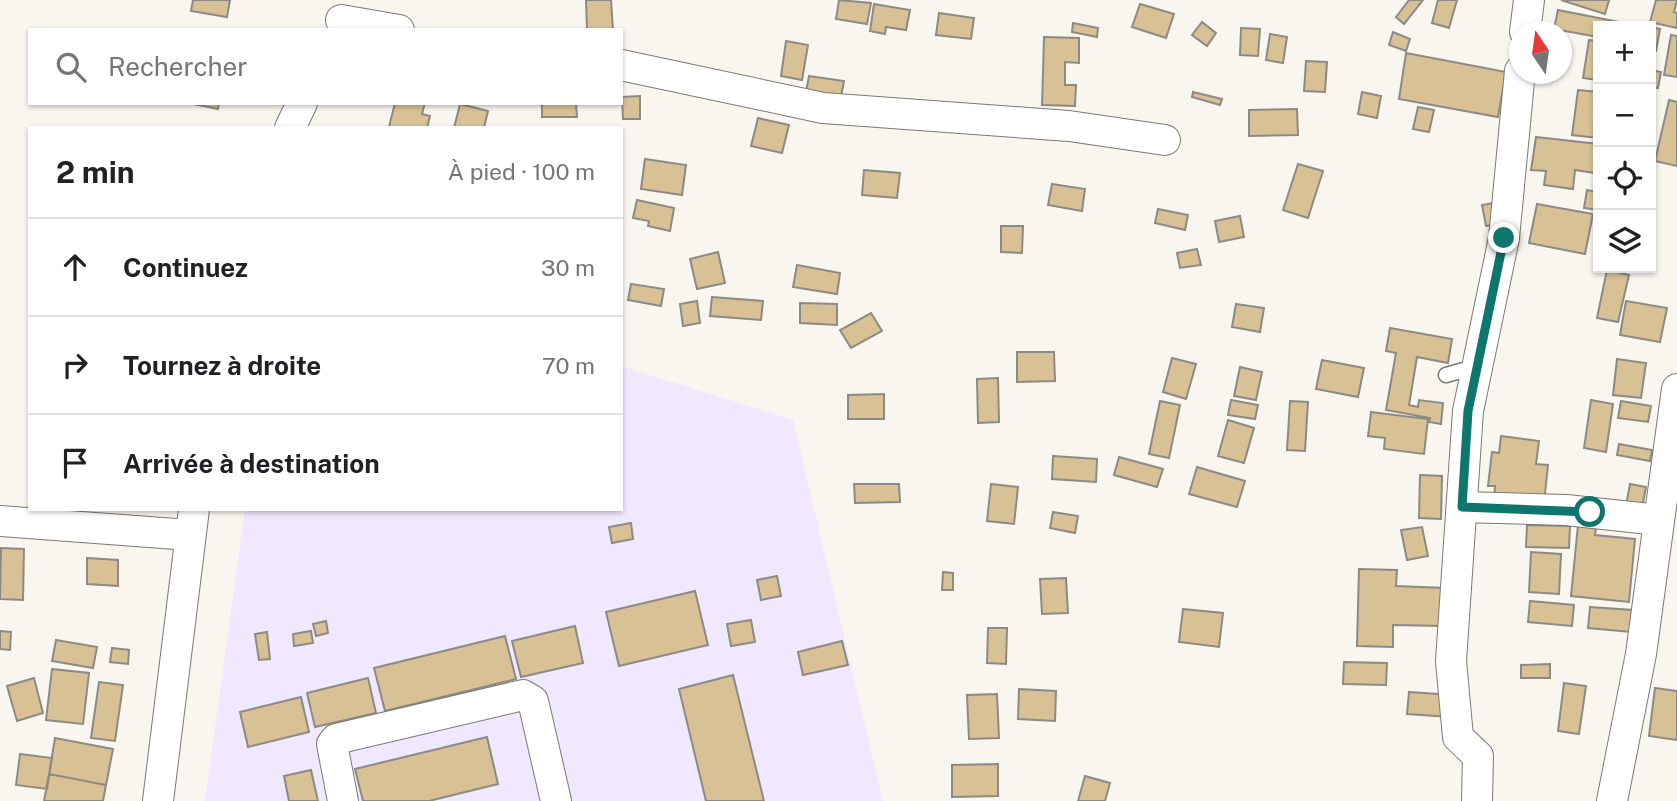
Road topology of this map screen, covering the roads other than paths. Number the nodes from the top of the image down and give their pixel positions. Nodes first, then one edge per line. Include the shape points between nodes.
1 (1529, 0) edge
2 (341, 17) edge
3 (1526, 21) edge
4 (390, 28) edge
5 (623, 65) edge
6 (1519, 84) edge
7 (301, 105) edge
8 (291, 126) edge
9 (1165, 140) dead end
10 (1478, 366) junction
11 (1446, 375) dead end
12 (1677, 389) edge
13 (1462, 507) junction
14 (1659, 520) junction
15 (0, 522) edge
16 (192, 522) edge
17 (158, 801) edge
18 (343, 801) edge
19 (556, 801) edge
20 (1477, 801) edge
21 (1612, 801) edge

1 - 3 street
2 - 4 street
5 - 9 street via 822,108 1069,126
6 - 10 street via 1504,238
7 - 8 street
10 - 11 lane
10 - 13 street via 1468,411
12 - 14 street
13 - 14 street via 1566,510
13 - 20 street via 1451,662 1458,737 1479,756
14 - 21 street via 1642,654
15 - 16 street
16 - 17 street
18 - 19 street via 332,744 337,739 523,695 533,702

